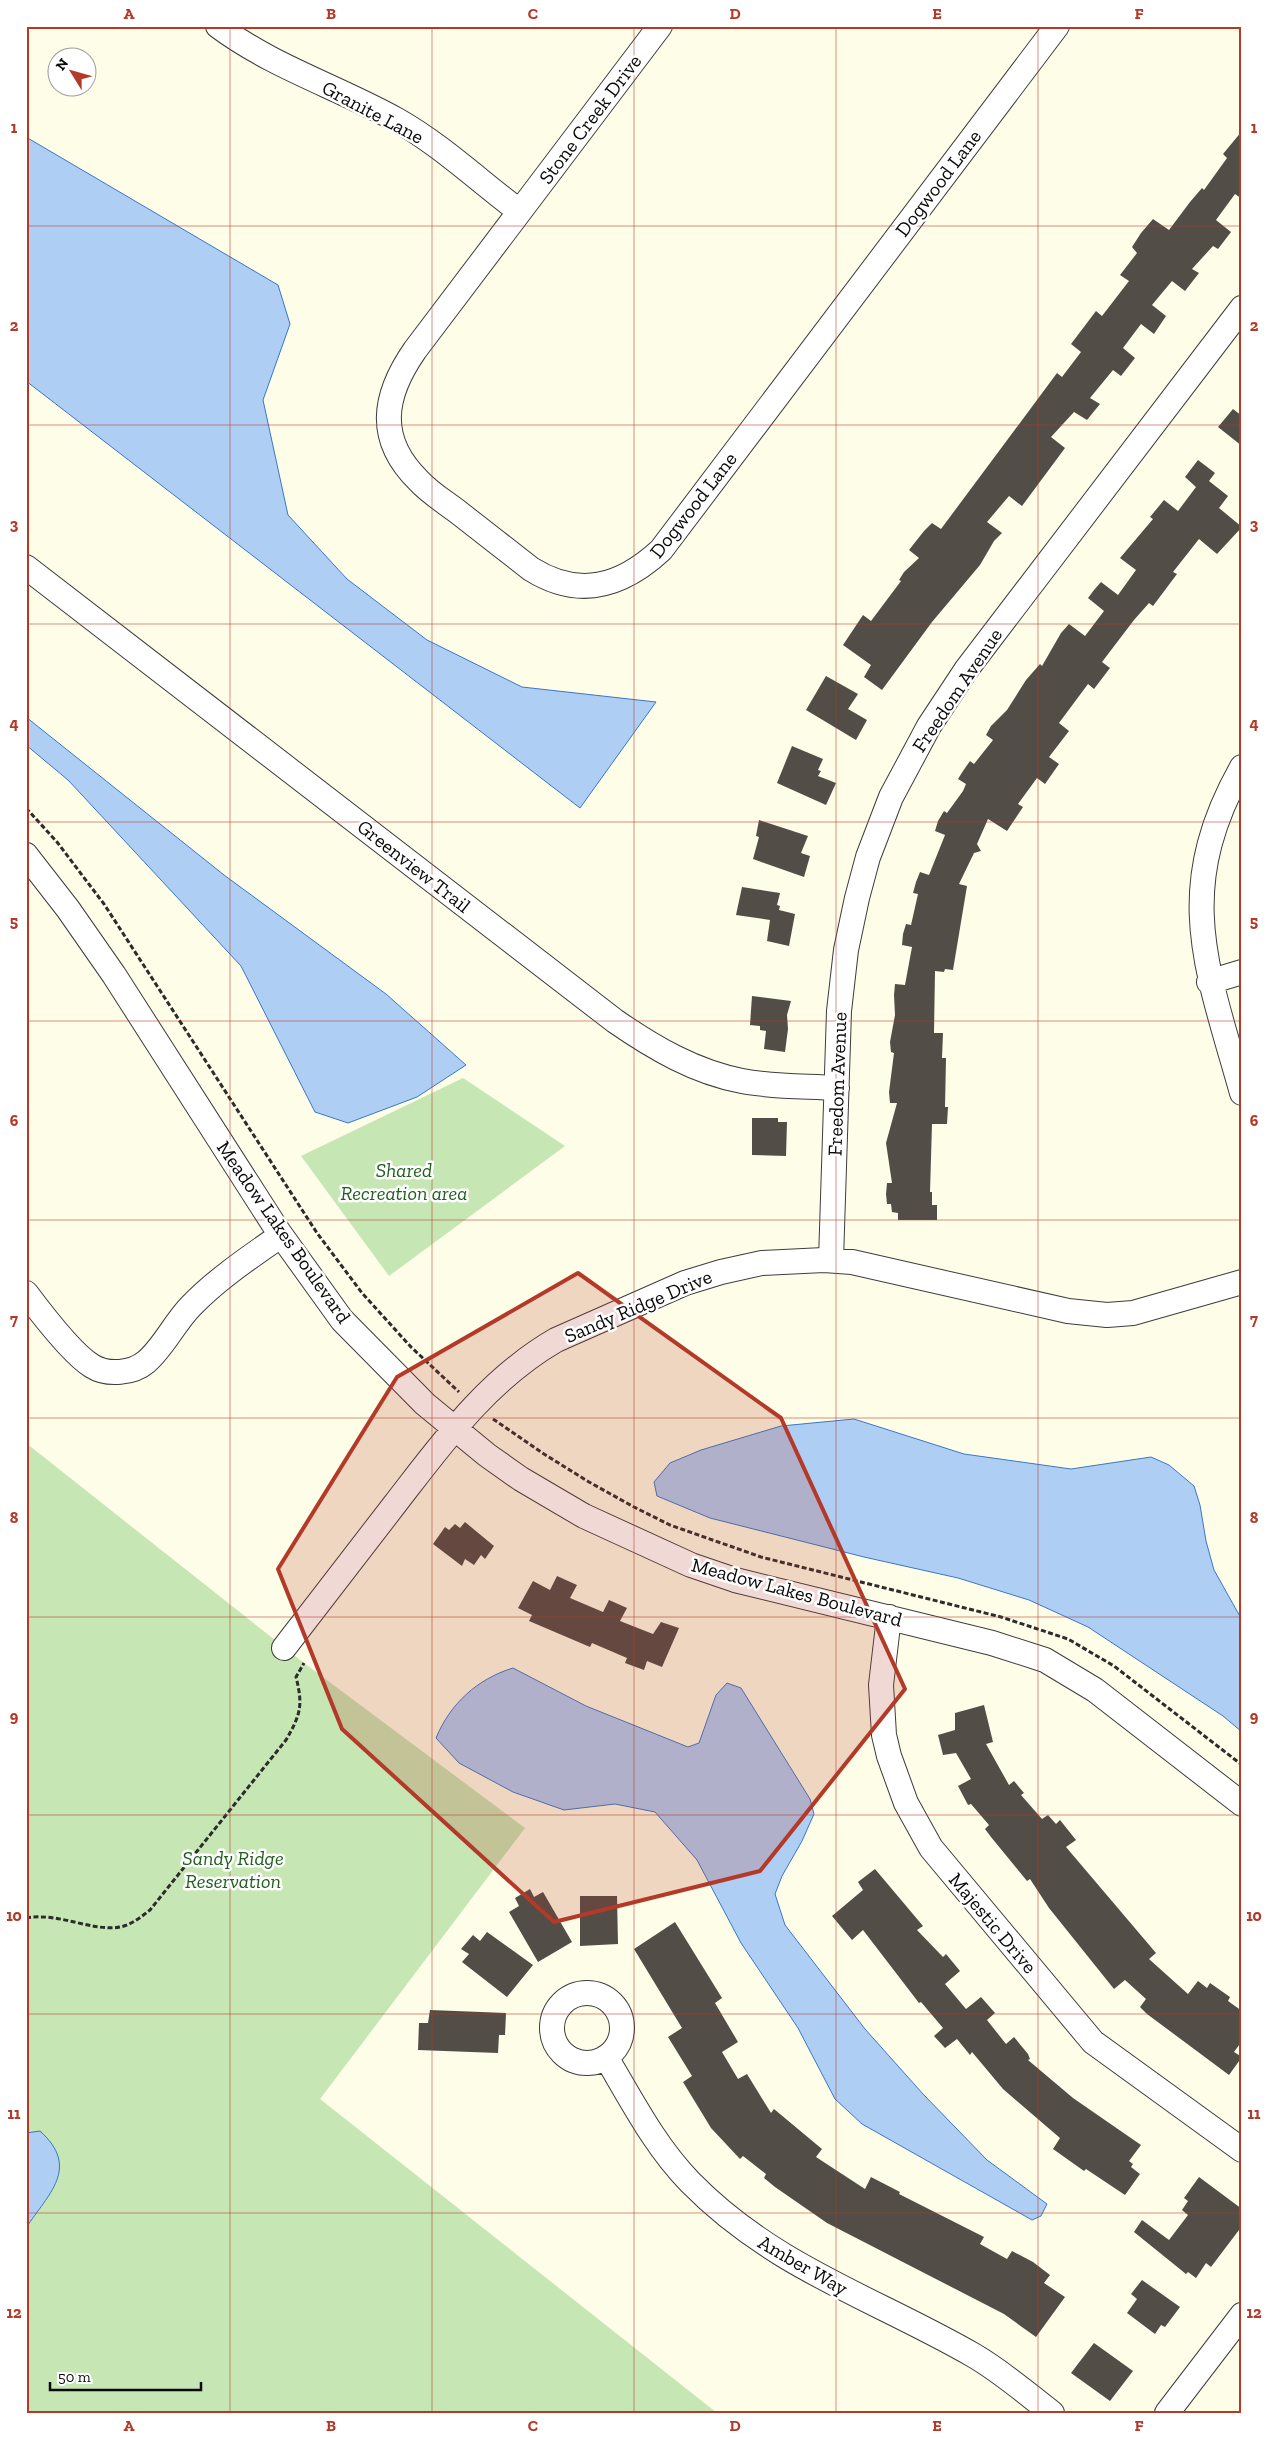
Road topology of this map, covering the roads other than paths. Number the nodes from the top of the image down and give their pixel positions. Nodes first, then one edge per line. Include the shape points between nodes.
1 (660, 26) edge
2 (1057, 26) edge
3 (230, 30) edge
4 (519, 211) junction
5 (1242, 308) edge
6 (26, 567) edge
7 (1242, 768) edge
8 (26, 855) edge
9 (1242, 972) edge
10 (1210, 982) junction
11 (837, 1088) junction
12 (1242, 1093) edge
13 (280, 1236) junction
14 (831, 1260) junction
15 (1242, 1282) edge
16 (26, 1293) edge
17 (454, 1428) junction
18 (889, 1617) junction
19 (284, 1648) dead end
20 (1242, 1804) edge
21 (606, 2057) dead end
22 (1242, 2150) edge
23 (1242, 2315) edge
24 (1052, 2413) edge
25 (1167, 2413) edge

1 - 4 street, Stone Creek Drive
2 - 4 street, Dogwood Lane via 661,550 629,575 602,585 568,585 531,569 419,481 404,462 392,438 389,402 401,370
3 - 4 street, Granite Lane via 269,59 398,121
5 - 11 street, Freedom Avenue via 966,670 910,760 868,857 852,921 841,981
6 - 11 street, Greenview Trail via 647,1043 721,1076 768,1084
7 - 10 street via 1224,803 1203,870 1202,931
8 - 13 street, Meadow Lakes Boulevard via 114,975
9 - 10 street
10 - 12 street
11 - 14 street, Freedom Avenue
13 - 16 street via 204,1294 183,1314 147,1361 129,1371 110,1371 93,1366
13 - 17 street, Meadow Lakes Boulevard via 342,1320 425,1404
14 - 15 street, Sandy Ridge Drive via 1068,1311 1107,1315 1132,1313
14 - 17 street, Sandy Ridge Drive via 762,1264 721,1272 685,1283 611,1314 548,1345 507,1374
17 - 18 street, Meadow Lakes Boulevard via 487,1455 544,1493 657,1551 734,1580
17 - 19 street, Sandy Ridge Drive
18 - 20 street, Meadow Lakes Boulevard via 1023,1651 1070,1673
18 - 22 street, Majestic Drive via 881,1685 884,1735 906,1803 931,1848 1093,2042
21 - 24 street, Amber Way via 648,2129 670,2159 690,2182 744,2229 784,2258 975,2356
23 - 25 street

